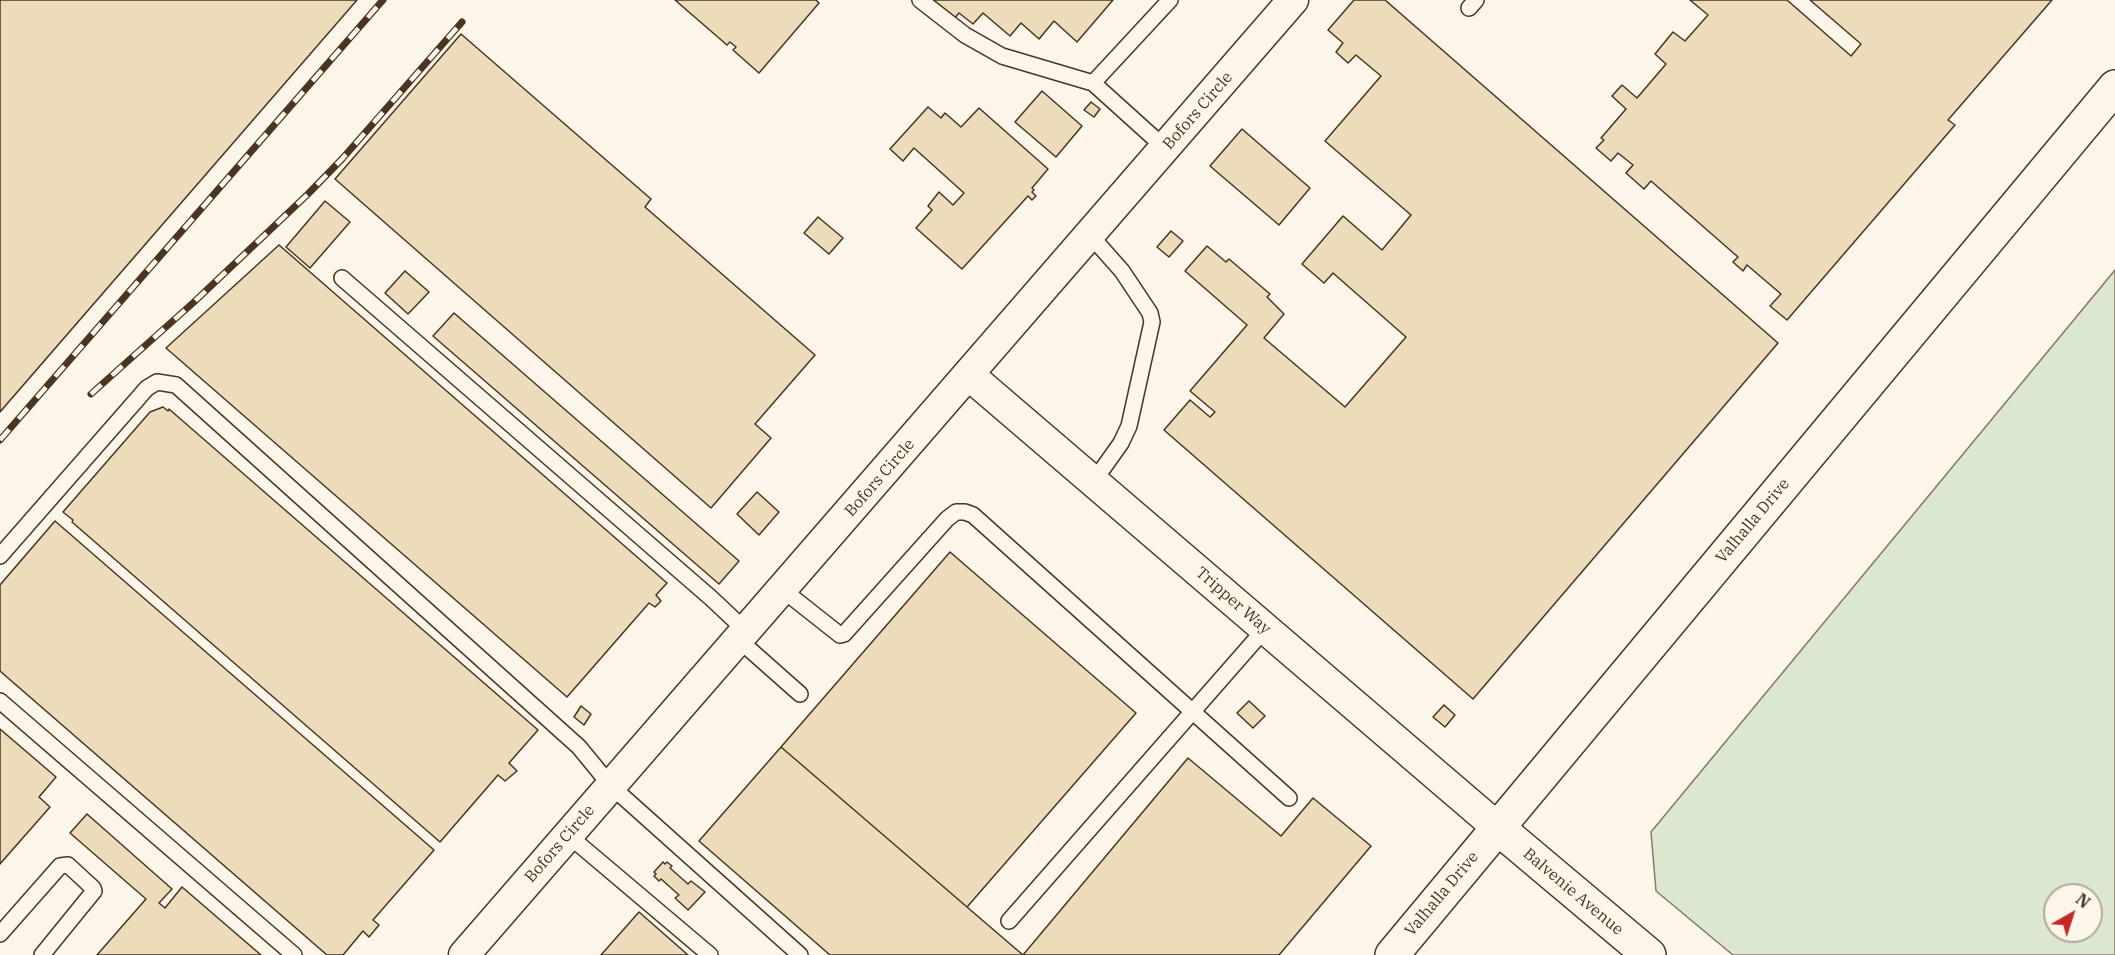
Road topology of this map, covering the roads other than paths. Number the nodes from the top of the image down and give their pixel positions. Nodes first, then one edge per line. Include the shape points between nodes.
1 (920, 0) edge
2 (1170, 0) edge
3 (1293, 0) edge
4 (1093, 83) junction
5 (2115, 87) edge
6 (1165, 148) junction
7 (1090, 235) junction
8 (342, 278) dead end
9 (969, 375) junction
10 (1094, 482) junction
11 (0, 556) edge
12 (783, 590) junction
13 (1265, 629) junction
14 (742, 636) junction
15 (800, 694) dead end
16 (0, 702) edge
17 (1192, 712) junction
18 (611, 786) junction
19 (1289, 798) dead end
20 (1498, 828) junction
21 (568, 835) junction
22 (1009, 921) dead end
23 (0, 934) edge
24 (42, 955) edge
25 (294, 955) edge
26 (464, 955) edge
27 (710, 955) edge
28 (800, 955) edge
29 (1392, 955) edge
30 (1649, 955) edge

1 - 4 lane via 965,35 1002,56
2 - 4 lane
3 - 6 street, Bofors Circle
4 - 6 lane
5 - 20 main road, Valhalla Drive
6 - 7 street, Bofors Circle
7 - 9 street, Bofors Circle
7 - 10 lane via 1122,271 1152,322 1129,426
8 - 14 lane via 702,591
9 - 10 street, Tripper Way
9 - 12 street, Bofors Circle
10 - 13 street, Tripper Way
11 - 18 lane via 147,388 157,382 176,385 579,747
12 - 14 street, Bofors Circle
12 - 17 lane via 840,635 844,634 947,519 956,512 965,512 973,515
13 - 17 lane
13 - 20 street, Tripper Way
14 - 15 lane
14 - 18 street, Bofors Circle
16 - 25 lane
17 - 19 lane
17 - 22 lane
18 - 21 street, Bofors Circle
18 - 28 lane
20 - 29 main road, Valhalla Drive
20 - 30 main road, Balvenie Avenue
21 - 26 street, Bofors Circle
21 - 27 lane
23 - 24 lane via 60,866 68,865 94,891

